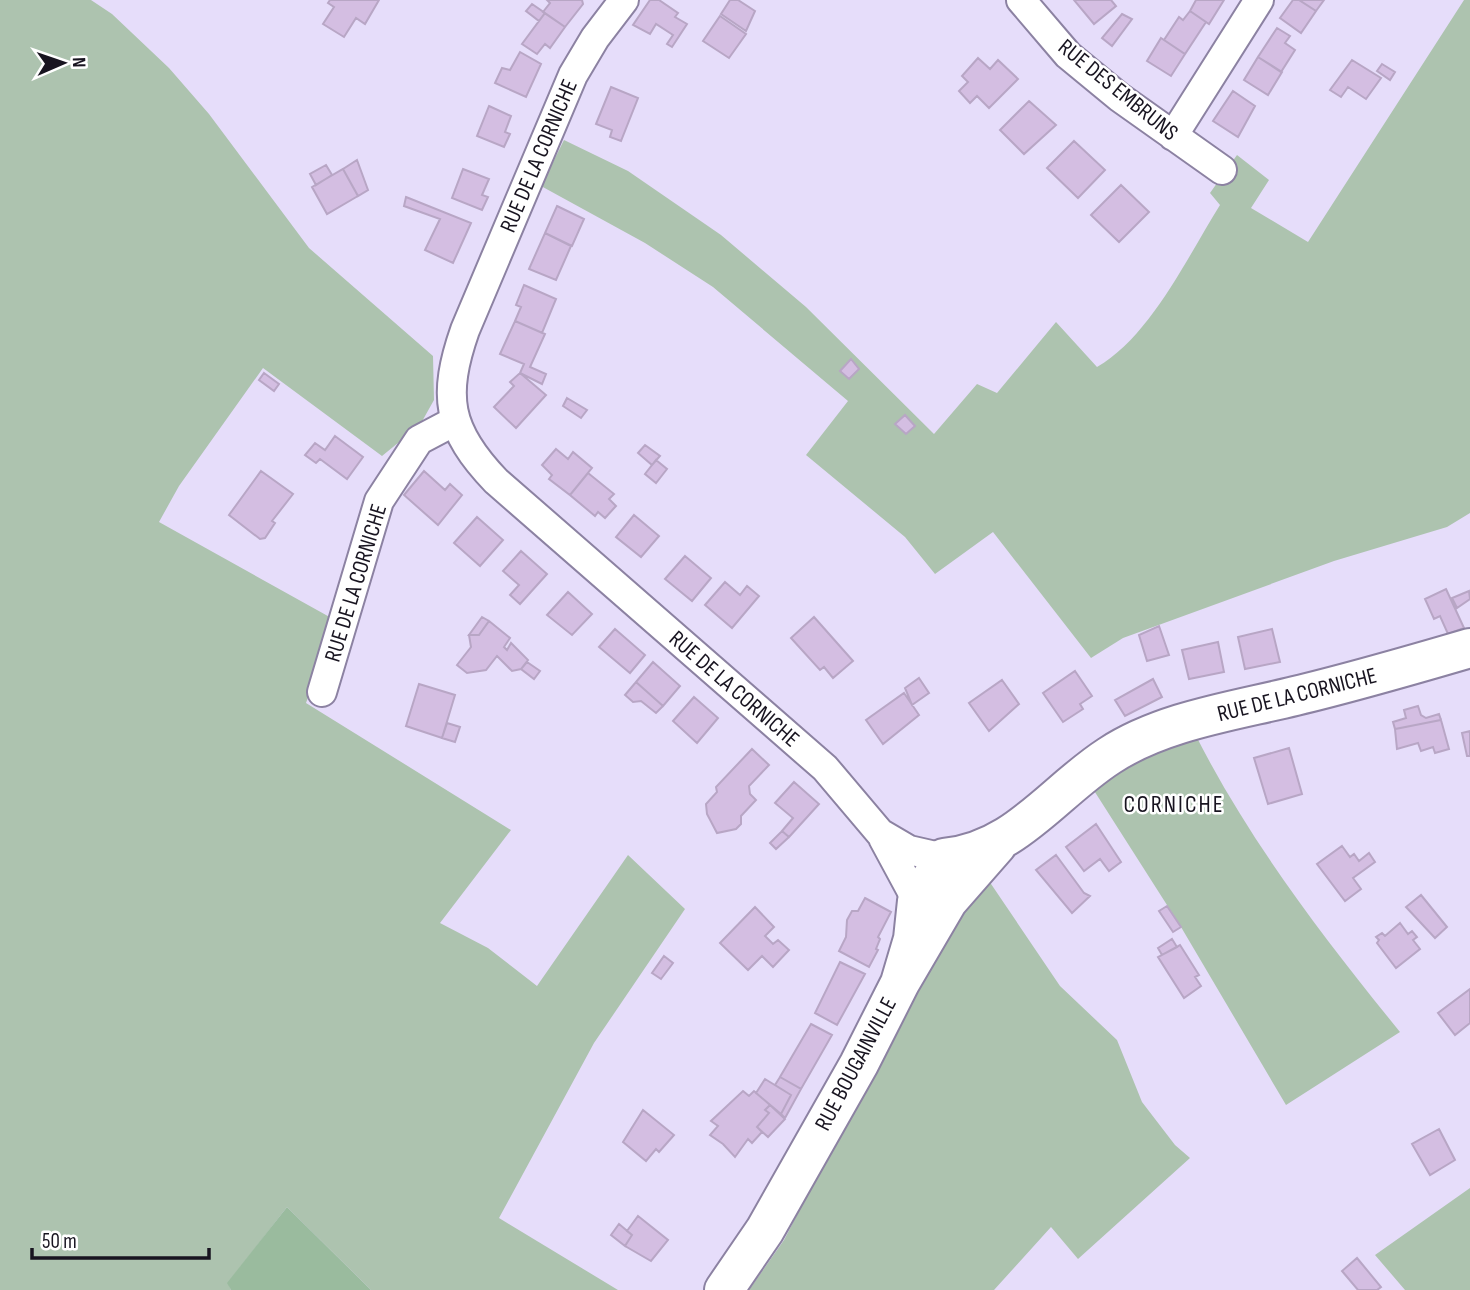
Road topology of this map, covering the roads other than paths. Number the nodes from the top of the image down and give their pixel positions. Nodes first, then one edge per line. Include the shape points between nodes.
1 (624, 0) edge
2 (1021, 0) edge
3 (1259, 0) edge
4 (1173, 136) junction
5 (1222, 170) dead end
6 (455, 421) junction
7 (1470, 648) edge
8 (322, 692) dead end
9 (880, 833) junction
10 (997, 845) junction
11 (944, 858) junction
12 (933, 901) junction
13 (724, 1290) edge

1 - 6 street, RUE DE LA CORNICHE via 573,75 465,330 454,360
2 - 4 street, RUE DES EMBRUNS via 1068,55
3 - 4 street
4 - 5 street, RUE DES EMBRUNS
6 - 8 street, RUE DE LA CORNICHE via 419,440 379,501
6 - 9 street, RUE DE LA CORNICHE via 472,456 496,481 825,768
7 - 10 street, RUE DE LA CORNICHE via 1359,681 1200,719 1152,736 1109,756
9 - 11 street, RUE DE LA CORNICHE via 909,850
9 - 12 street
10 - 11 street, RUE DE LA CORNICHE
10 - 12 street, RUE BOUGAINVILLE
11 - 12 street
12 - 13 street, RUE BOUGAINVILLE via 900,983 859,1064 765,1230

